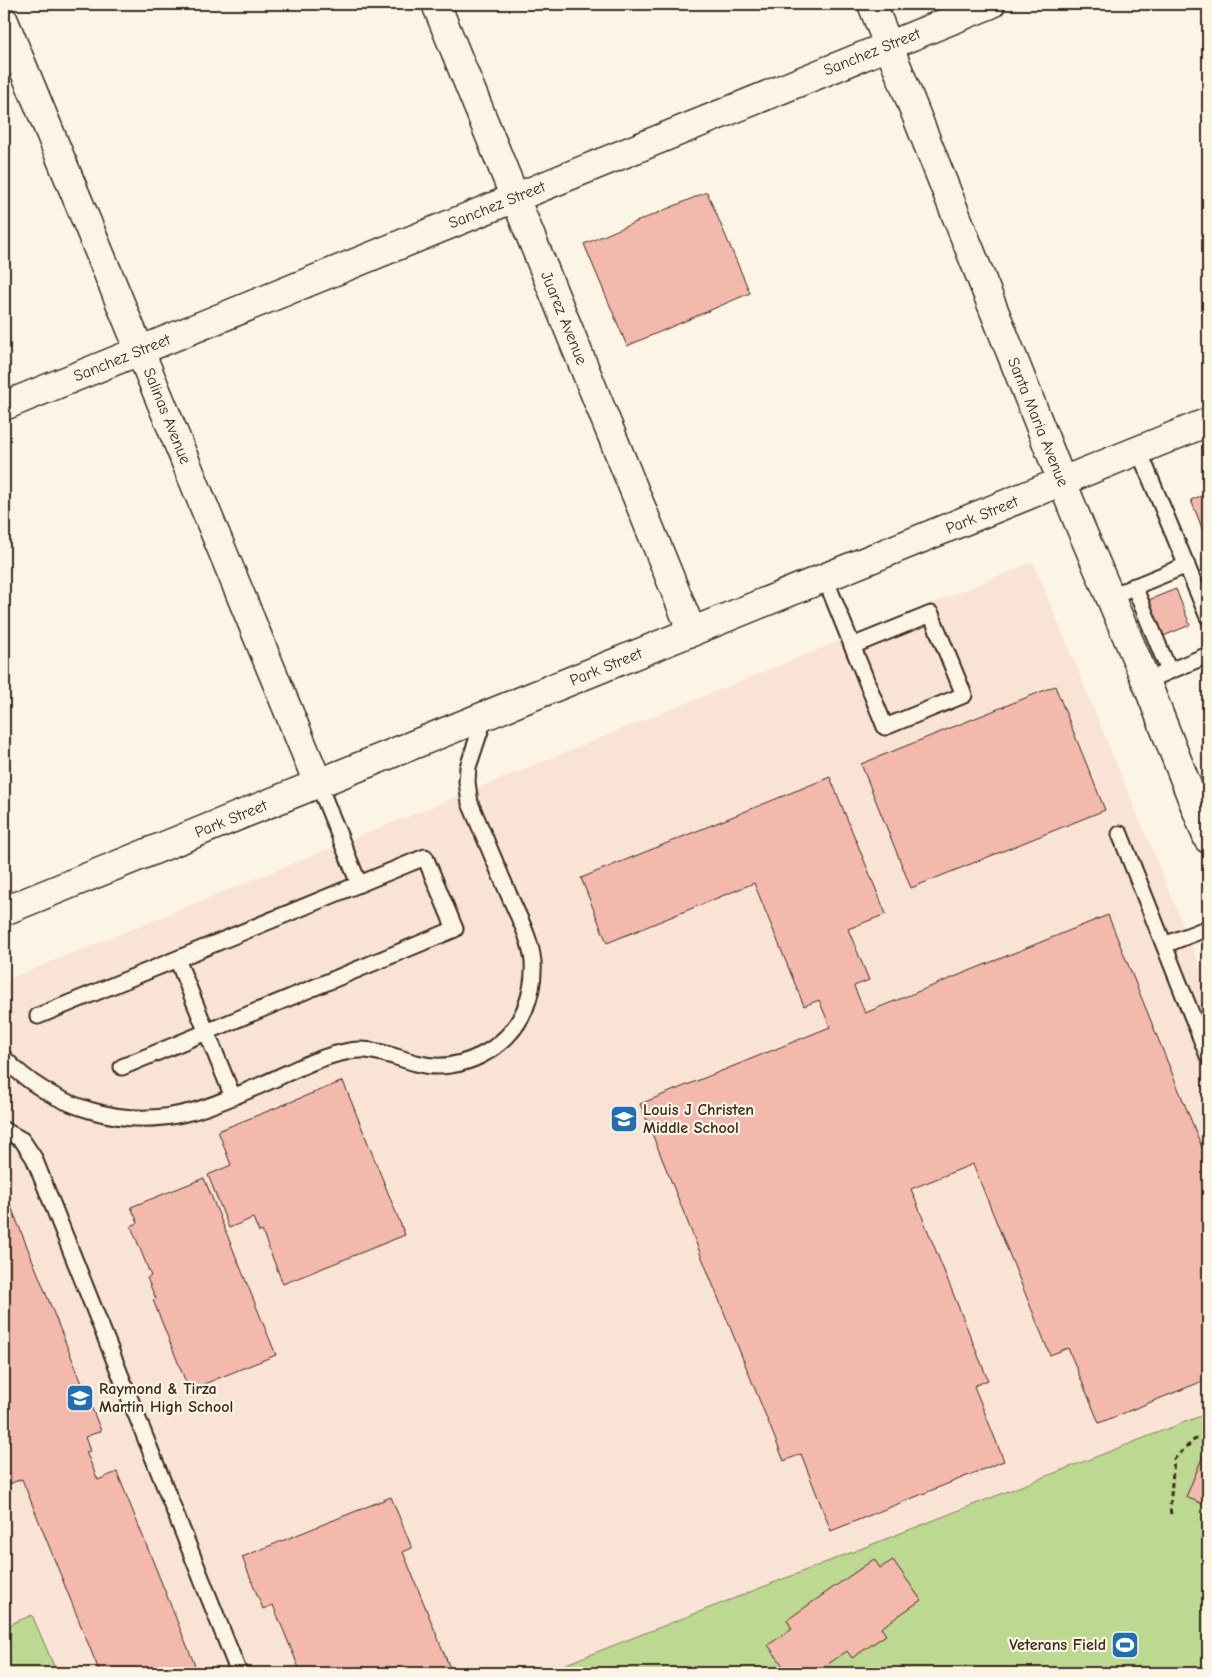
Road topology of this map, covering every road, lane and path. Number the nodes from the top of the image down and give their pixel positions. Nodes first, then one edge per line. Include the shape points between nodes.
1 (436, 4) edge
2 (872, 4) edge
3 (991, 4) edge
4 (4, 21) edge
5 (888, 45) junction
6 (515, 198) junction
7 (140, 351) junction
8 (4, 406) edge
9 (1208, 422) edge
10 (1139, 451) junction
11 (1062, 482) junction
12 (1187, 565) junction
13 (825, 578) junction
14 (1134, 586) junction
15 (1203, 591) edge
16 (1109, 597) junction
17 (1208, 617) edge
18 (692, 632) junction
19 (852, 646) junction
20 (1208, 655) edge
21 (1157, 676) junction
22 (485, 716) junction
23 (318, 784) junction
24 (1120, 834) dead end
25 (1208, 839) edge
26 (359, 884) junction
27 (4, 911) edge
28 (1208, 928) edge
29 (1164, 945) junction
30 (177, 959) junction
31 (38, 1016) dead end
32 (206, 1032) junction
33 (1208, 1056) edge
34 (4, 1058) edge
35 (122, 1067) dead end
36 (233, 1097) junction
37 (4, 1130) edge
38 (1208, 1435) edge
39 (1171, 1514) dead end
40 (240, 1673) edge

1 - 6 street, Juarez Avenue
2 - 5 street, Santa Maria Avenue
3 - 5 street, Sanchez Street
4 - 7 street, Salinas Avenue
5 - 6 street, Sanchez Street
5 - 11 street, Santa Maria Avenue
6 - 7 street, Sanchez Street
6 - 18 street, Juarez Avenue
7 - 8 street, Sanchez Street
7 - 23 street, Salinas Avenue
9 - 10 street, Park Street
10 - 11 street, Park Street
10 - 12 lane
11 - 13 street, Park Street
11 - 16 street, Santa Maria Avenue
12 - 14 lane
12 - 15 lane
13 - 18 street, Park Street
13 - 19 lane
14 - 16 lane
14 - 21 lane
15 - 17 lane
16 - 21 street, Santa Maria Avenue
18 - 22 street, Park Street
19 - 19 lane via 885,727 964,695 931,614
20 - 21 lane
21 - 25 street, Santa Maria Avenue
22 - 23 street, Park Street
22 - 36 lane via 468,767 467,782 470,803 530,947 532,981 520,1018 495,1047 464,1062 426,1065 395,1055 351,1051 328,1056
23 - 26 lane
23 - 27 street, Park Street
24 - 29 lane
26 - 30 lane
26 - 32 lane via 425,857 455,929
28 - 29 lane
29 - 33 lane
30 - 31 lane
30 - 32 lane
32 - 35 lane
32 - 36 lane
34 - 36 lane via 31,1082 55,1097 90,1111 118,1117 163,1117 188,1113
37 - 40 lane via 22,1140 34,1158
38 - 39 path via 1194,1440 1174,1459

